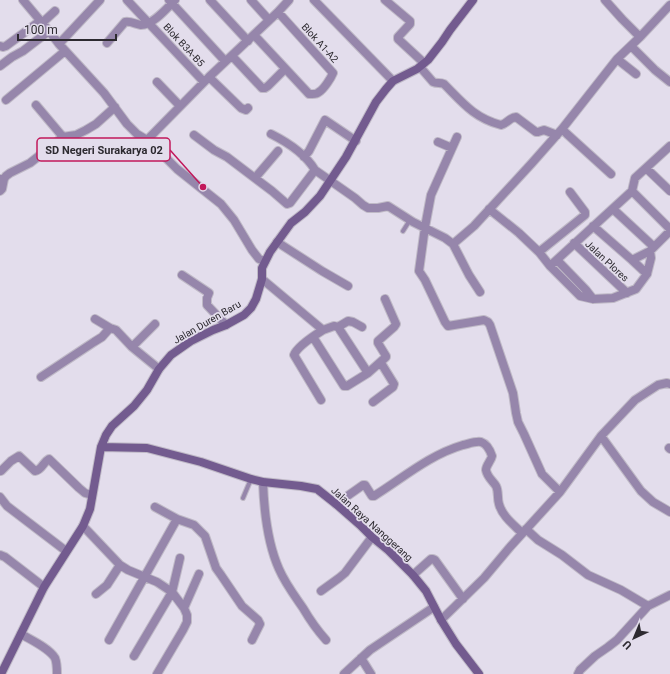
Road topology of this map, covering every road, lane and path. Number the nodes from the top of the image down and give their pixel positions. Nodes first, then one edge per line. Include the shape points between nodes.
1 (23, 0) edge
2 (100, 0) edge
3 (127, 0) edge
4 (210, 0) edge
5 (251, 0) edge
6 (314, 0) edge
7 (385, 0) edge
8 (473, 0) edge
9 (172, 1) edge
10 (290, 1) edge
11 (608, 1) edge
12 (670, 5) edge
13 (55, 11) dead end
14 (278, 12) junction
15 (269, 20) junction
16 (41, 22) junction
17 (149, 23) junction
18 (49, 31) junction
19 (640, 37) junction
20 (251, 38) junction
21 (107, 43) dead end
22 (58, 44) junction
23 (0, 46) edge
24 (630, 46) junction
25 (65, 51) junction
26 (228, 59) junction
27 (618, 59) junction
28 (422, 65) junction
29 (0, 66) edge
30 (285, 69) junction
31 (636, 74) dead end
32 (207, 79) junction
33 (393, 81) junction
34 (157, 82) dead end
35 (670, 82) edge
36 (6, 100) dead end
37 (36, 105) dead end
38 (180, 106) junction
39 (115, 107) junction
40 (248, 108) dead end
41 (559, 132) junction
42 (271, 134) dead end
43 (194, 135) dead end
44 (64, 137) junction
45 (458, 137) dead end
46 (147, 140) junction
47 (356, 141) junction
48 (438, 142) dead end
49 (452, 148) junction
50 (669, 150) edge
51 (278, 151) dead end
52 (304, 157) junction
53 (646, 168) junction
54 (315, 170) junction
55 (611, 174) dead end
56 (255, 178) junction
57 (2, 179) edge
58 (331, 181) junction
59 (0, 191) edge
60 (632, 191) junction
61 (670, 191) edge
62 (570, 192) dead end
63 (489, 209) junction
64 (613, 209) junction
65 (410, 220) junction
66 (593, 226) junction
67 (425, 227) junction
68 (670, 230) edge
69 (403, 231) dead end
70 (277, 242) junction
71 (453, 244) junction
72 (574, 244) junction
73 (652, 249) junction
74 (539, 252) junction
75 (632, 260) junction
76 (265, 261) junction
77 (553, 263) junction
78 (647, 274) junction
79 (182, 275) dead end
80 (262, 279) junction
81 (348, 286) dead end
82 (480, 292) dead end
83 (627, 293) junction
84 (385, 299) dead end
85 (95, 319) dead end
86 (155, 324) dead end
87 (226, 325) junction
88 (338, 327) junction
89 (362, 327) dead end
90 (110, 328) junction
91 (323, 330) junction
92 (313, 337) junction
93 (132, 347) junction
94 (380, 363) junction
95 (159, 369) junction
96 (368, 373) junction
97 (41, 377) dead end
98 (670, 384) edge
99 (321, 400) dead end
100 (373, 402) dead end
101 (601, 436) junction
102 (101, 447) junction
103 (0, 471) edge
104 (251, 479) junction
105 (263, 482) junction
106 (560, 492) junction
107 (92, 495) junction
108 (0, 497) edge
109 (244, 498) dead end
110 (336, 504) junction
111 (155, 506) dead end
112 (670, 512) edge
113 (177, 519) junction
114 (83, 526) junction
115 (524, 531) junction
116 (372, 537) junction
117 (66, 551) junction
118 (0, 555) edge
119 (180, 558) dead end
120 (124, 567) junction
121 (199, 574) dead end
122 (413, 575) junction
123 (144, 577) junction
124 (44, 587) junction
125 (321, 590) dead end
126 (172, 592) junction
127 (96, 594) dead end
128 (670, 595) edge
129 (463, 599) junction
130 (434, 606) junction
131 (648, 606) junction
132 (184, 608) junction
133 (441, 620) junction
134 (21, 634) junction
135 (109, 640) dead end
136 (252, 640) dead end
137 (326, 640) dead end
138 (134, 656) dead end
139 (361, 658) junction
140 (1, 674) edge
141 (57, 674) edge
142 (157, 674) edge
143 (344, 674) edge
144 (371, 674) edge
145 (480, 674) edge
146 (578, 674) edge

1 - 16 street
2 - 22 street
3 - 17 street, Blok B3A-B5
4 - 20 street, Blok A1-A2
5 - 15 street
6 - 33 street
7 - 28 street via 410,22 398,39
8 - 28 street
9 - 17 street
9 - 26 street
10 - 14 street
11 - 19 street
12 - 19 street
13 - 16 street
14 - 15 street
14 - 30 street, Blok A1-A2 via 333,73 314,95 309,94
15 - 20 street
16 - 18 street
16 - 23 street via 6,46
17 - 21 street via 143,25 125,22
17 - 32 street, Blok B3A-B5
18 - 22 street
18 - 29 street
19 - 24 street
20 - 26 street
20 - 30 street, Blok A1-A2
22 - 25 street
24 - 27 street
24 - 35 street
25 - 36 street
25 - 39 street
26 - 30 street via 262,88 268,86
26 - 32 street
27 - 31 street
27 - 41 street
28 - 33 street
28 - 41 street via 434,82 444,84 479,116 501,124 516,117 536,132
32 - 38 street
32 - 40 street, Blok B3A-B5 via 241,108
33 - 47 street, Jalan Duren Baru via 376,102
34 - 38 street
37 - 44 street
38 - 46 street
39 - 44 street via 86,130
39 - 46 street via 137,134
41 - 55 street via 567,134
41 - 63 street
42 - 52 street
43 - 56 street
44 - 57 street via 30,163
45 - 49 street
46 - 76 street via 157,152 221,204 252,250 259,259
47 - 52 street via 325,120
47 - 58 street, Jalan Duren Baru
48 - 49 street
49 - 67 street via 432,195
50 - 53 street
51 - 56 street
52 - 54 street
53 - 60 street via 635,178
53 - 61 street
54 - 56 street via 288,204
54 - 58 street
57 - 59 street
58 - 65 street via 368,208 388,206
58 - 70 street, Jalan Duren Baru via 305,212 291,223
60 - 64 street
60 - 68 street
62 - 74 street via 585,215
63 - 71 street
63 - 74 street
64 - 66 street
64 - 73 street
65 - 67 street
65 - 69 lane
66 - 72 street
66 - 75 street
67 - 71 street
67 - 106 street via 419,271 448,326 484,320 490,325 513,393 517,418 542,474
68 - 73 street
70 - 76 street, Jalan Duren Baru
70 - 81 street
71 - 82 street
72 - 77 street
72 - 83 street, Jalan Plores
73 - 75 street
73 - 78 street
74 - 77 street
75 - 78 street
76 - 80 street, Jalan Duren Baru
77 - 83 street via 580,296 594,299 613,298
78 - 83 street via 636,289
79 - 87 street via 209,293 207,305
80 - 87 street, Jalan Duren Baru via 251,308
80 - 91 street
84 - 94 street via 396,324 378,342 386,356
85 - 90 street
86 - 93 street
87 - 95 street, Jalan Duren Baru via 171,355
88 - 89 street via 348,321
88 - 91 street
88 - 96 street
90 - 93 street via 116,330
90 - 97 street via 102,337
91 - 92 street
92 - 96 street via 344,386
92 - 99 street via 294,355
93 - 95 street
94 - 96 street
94 - 100 street via 394,384
95 - 102 street, Jalan Duren Baru via 134,406 112,426
98 - 101 street via 658,385 635,400
101 - 106 street
101 - 112 street via 641,491
102 - 104 street, Jalan Raya Nanggerang via 147,448 183,456
102 - 107 street, Jalan Duren Baru
103 - 107 street via 19,456 35,471 49,458 79,488
104 - 105 street, Jalan Raya Nanggerang
104 - 109 lane
105 - 110 street, Jalan Raya Nanggerang via 317,489
105 - 137 street via 264,509 279,569 317,631
106 - 115 street
107 - 114 street, Jalan Duren Baru
108 - 117 street via 7,506
110 - 115 street via 363,485 374,496 434,457 457,447 479,442 486,445 491,452 486,472 496,485 501,510
110 - 116 street, Jalan Raya Nanggerang
111 - 113 street
113 - 123 street
113 - 136 street via 194,525 204,536 216,568 242,606 258,620 260,624
114 - 117 street, Jalan Duren Baru
114 - 120 street
115 - 129 street
115 - 131 street via 588,575
116 - 122 street, Jalan Raya Nanggerang
116 - 125 street via 345,572
117 - 124 street, Jalan Duren Baru
118 - 124 street
119 - 126 street
120 - 123 street
120 - 127 street
121 - 132 street
122 - 129 street via 433,559
122 - 130 street, Jalan Raya Nanggerang
123 - 126 street
123 - 135 street
124 - 134 street, Jalan Duren Baru
126 - 132 street
126 - 138 street
128 - 131 street
129 - 133 street
130 - 133 street, Jalan Raya Nanggerang
130 - 139 street
131 - 146 street via 617,640 594,656
132 - 142 street via 187,622
133 - 145 street, Jalan Raya Nanggerang
134 - 140 street, Jalan Duren Baru
134 - 141 street via 52,654 57,664
139 - 143 street
139 - 144 street

